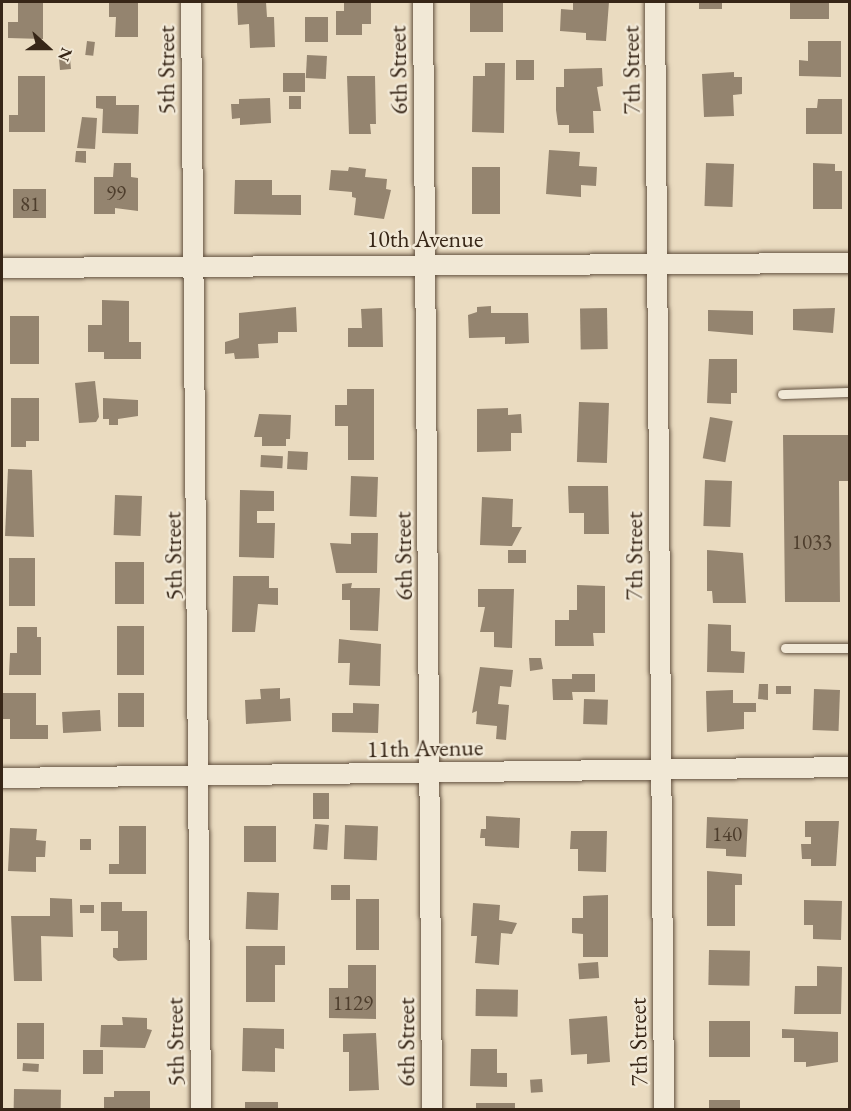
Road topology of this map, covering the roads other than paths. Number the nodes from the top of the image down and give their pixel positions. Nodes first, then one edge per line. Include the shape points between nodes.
1 (191, 2) edge
2 (423, 2) edge
3 (655, 2) edge
4 (658, 263) junction
5 (849, 263) edge
6 (426, 264) junction
7 (193, 267) junction
8 (2, 268) edge
9 (849, 392) edge
10 (782, 394) dead end
11 (785, 648) dead end
12 (849, 648) edge
13 (849, 767) edge
14 (661, 771) junction
15 (430, 774) junction
16 (198, 776) junction
17 (2, 778) edge
18 (201, 1110) edge
19 (432, 1110) edge
20 (664, 1110) edge

1 - 7 street, 5th Street
2 - 6 street, 6th Street
3 - 4 street, 7th Street
4 - 5 street, 10th Avenue
4 - 6 street, 10th Avenue
4 - 14 street, 7th Street
6 - 7 street, 10th Avenue
6 - 15 street, 6th Street
7 - 8 street, 10th Avenue
7 - 16 street, 5th Street
9 - 10 lane
11 - 12 lane
13 - 14 street, 11th Avenue
14 - 15 street, 11th Avenue
14 - 20 street, 7th Street
15 - 16 street, 11th Avenue
15 - 19 street, 6th Street
16 - 17 street, 11th Avenue
16 - 18 street, 5th Street

